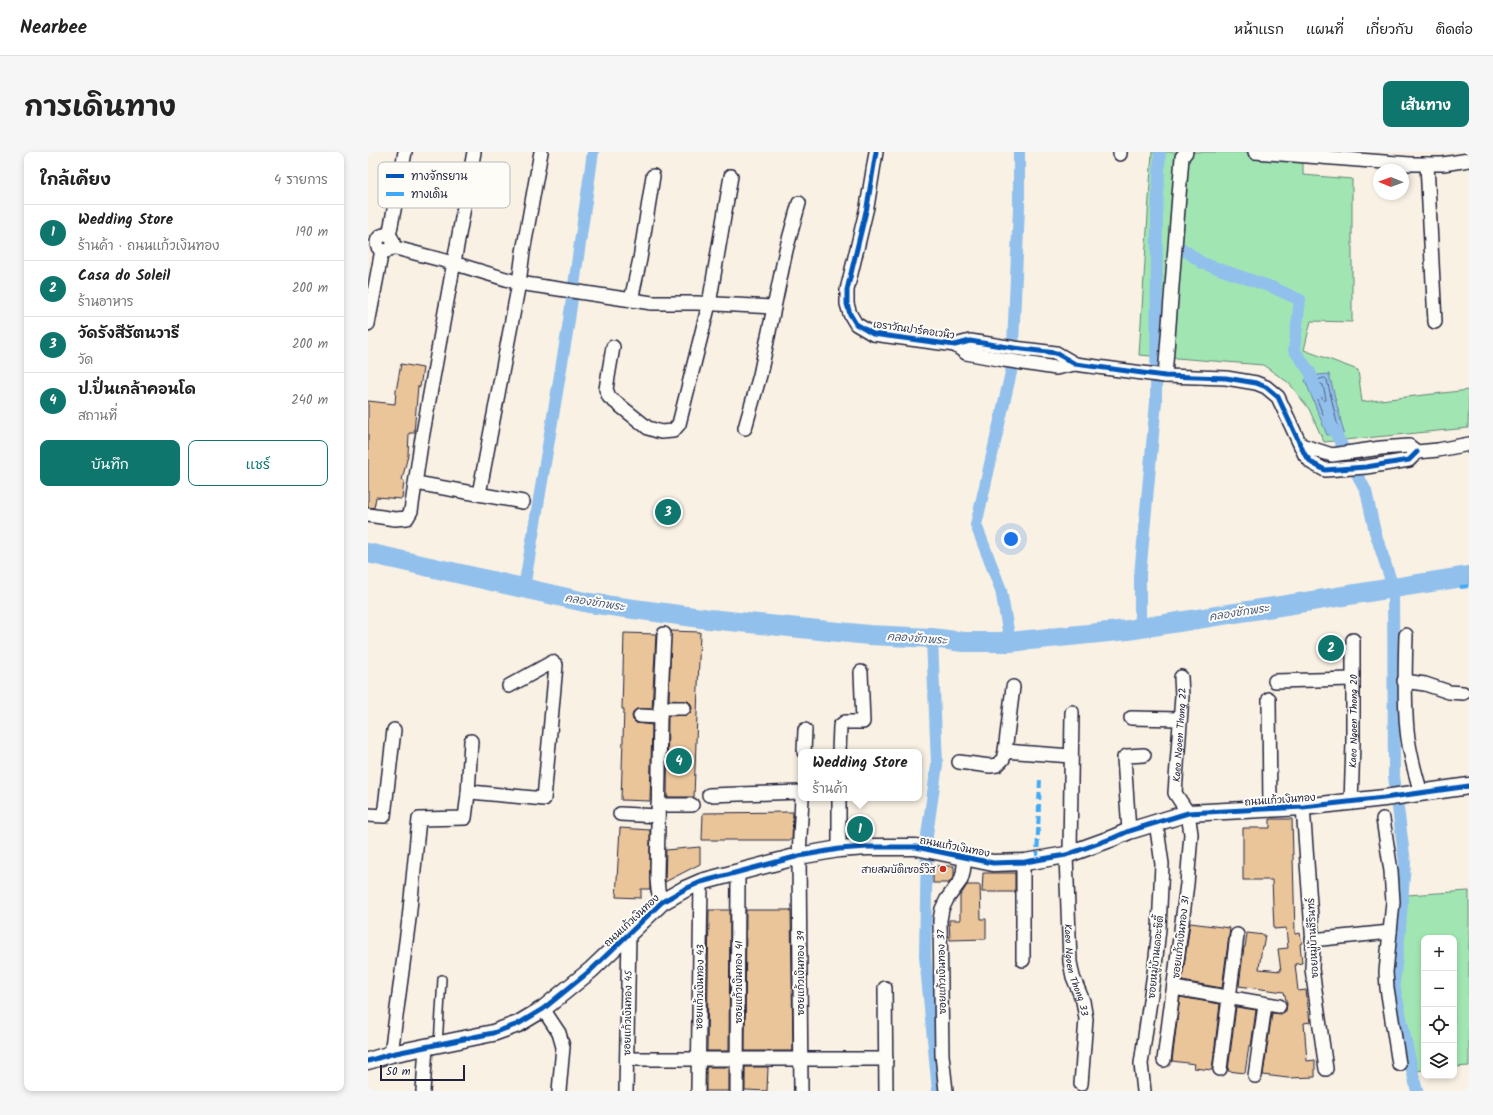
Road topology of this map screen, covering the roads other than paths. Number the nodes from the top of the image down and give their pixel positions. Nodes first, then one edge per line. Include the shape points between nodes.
1 (405, 152) edge
2 (474, 152) edge
3 (541, 152) edge
4 (876, 152) edge
5 (1186, 152) edge
6 (1255, 152) edge
7 (1469, 160) edge
8 (402, 162) edge
9 (472, 162) edge
10 (1427, 164) junction
11 (653, 176) dead end
12 (731, 176) dead end
13 (799, 203) dead end
14 (391, 208) edge
15 (463, 208) edge
16 (382, 242) edge
17 (453, 263) junction
18 (519, 283) junction
19 (631, 300) junction
20 (709, 304) junction
21 (773, 307) junction
22 (1435, 322) dead end
23 (368, 324) edge
24 (613, 347) dead end
25 (968, 347) junction
26 (1075, 364) junction
27 (1165, 376) junction
28 (745, 428) dead end
29 (1469, 444) edge
30 (1301, 445) junction
31 (1418, 452) junction
32 (416, 483) junction
33 (479, 494) junction
34 (523, 502) dead end
35 (368, 515) edge
36 (664, 634) dead end
37 (1406, 635) dead end
38 (1353, 640) dead end
39 (861, 672) dead end
40 (1181, 677) dead end
41 (1353, 679) junction
42 (1275, 680) dead end
43 (1404, 681) junction
44 (509, 686) dead end
45 (1013, 688) dead end
46 (1463, 694) dead end
47 (1269, 699) dead end
48 (684, 708) dead end
49 (660, 712) junction
50 (1072, 712) dead end
51 (640, 716) dead end
52 (1131, 718) dead end
53 (1180, 719) junction
54 (394, 730) dead end
55 (805, 730) dead end
56 (472, 741) dead end
57 (804, 749) edge
58 (839, 749) edge
59 (1005, 751) junction
60 (1144, 755) dead end
61 (1072, 756) junction
62 (959, 762) dead end
63 (1469, 786) edge
64 (798, 792) edge
65 (468, 794) junction
66 (1416, 794) junction
67 (709, 795) dead end
68 (802, 801) edge
69 (839, 801) edge
70 (1351, 802) junction
71 (692, 805) dead end
72 (1303, 807) junction
73 (658, 810) junction
74 (1270, 810) junction
75 (1188, 813) junction
76 (620, 814) dead end
77 (368, 815) edge
78 (1383, 819) dead end
79 (1156, 822) junction
80 (1129, 831) junction
81 (839, 849) junction
82 (1068, 854) junction
83 (799, 856) junction
84 (965, 858) junction
85 (1023, 862) junction
86 (738, 873) junction
87 (701, 882) junction
88 (662, 902) junction
89 (1390, 932) junction
90 (629, 934) junction
91 (1237, 935) dead end
92 (1312, 940) junction
93 (1024, 960) dead end
94 (442, 979) dead end
95 (885, 988) dead end
96 (1174, 988) junction
97 (1229, 997) junction
98 (1265, 1005) junction
99 (1279, 1006) dead end
100 (543, 1009) junction
101 (432, 1046) junction
102 (391, 1054) junction
103 (626, 1059) junction
104 (698, 1059) junction
105 (737, 1059) junction
106 (800, 1059) junction
107 (886, 1059) junction
108 (1164, 1060) dead end
109 (368, 1061) edge
110 (1399, 1064) dead end
111 (1220, 1069) dead end
112 (1326, 1069) dead end
113 (1255, 1076) dead end
114 (1082, 1084) dead end
115 (423, 1091) edge
116 (559, 1091) edge
117 (626, 1091) edge
118 (698, 1091) edge
119 (737, 1091) edge
120 (801, 1091) edge
121 (886, 1091) edge
122 (946, 1091) edge
123 (1144, 1091) edge

1 - 8 street
2 - 9 street
3 - 18 street
4 - 25 street, เอราวัณปาร์คอเวนิว via 867,207 847,290 850,314 856,324 873,334
5 - 27 street via 1182,157
6 - 10 street
7 - 10 street
10 - 22 street
11 - 19 street
12 - 20 street
13 - 21 street
14 - 16 street
15 - 17 street
16 - 17 street
16 - 23 street
17 - 18 street
17 - 32 street
18 - 19 street
18 - 33 street
19 - 20 street
20 - 21 street
20 - 24 street via 679,424 673,431 661,432 648,428 609,397 606,389
21 - 28 street via 760,375
25 - 26 street, เอราวัณปาร์คอเวนิว via 1056,368
25 - 26 street, เอราวัณปาร์คอเวนิว via 1014,348 1056,353
26 - 27 street, เอราวัณปาร์คอเวนิว
27 - 30 street, เอราวัณปาร์คอเวนิว via 1226,378 1266,387 1278,397
29 - 31 street
30 - 31 street via 1332,455 1409,446
30 - 31 street, เอราวัณปาร์คอเวนิว via 1312,463 1325,470 1404,461
32 - 33 street
32 - 35 street via 411,511 407,518
33 - 34 street
36 - 49 street
37 - 43 street
38 - 41 street, Kaeo Ngoen Thong 20
39 - 58 street via 863,722 845,722 840,726
40 - 53 street, Kaeo Ngoen Thong 22
41 - 42 street
41 - 70 street, Kaeo Ngoen Thong 20
43 - 46 street
43 - 66 street via 1407,731
44 - 65 street via 552,662 556,665 544,799 471,792
45 - 59 street
47 - 74 street
48 - 49 street
49 - 51 street
49 - 73 street
50 - 61 street, Kaeo Ngoen Thong 33
52 - 53 street
53 - 75 street, Kaeo Ngoen Thong 22 via 1175,793
54 - 77 street via 384,816
55 - 57 street
56 - 65 street
59 - 61 street
59 - 62 street via 998,765
60 - 80 street via 1124,758
61 - 82 street, Kaeo Ngoen Thong 33
63 - 66 street, ถนนแก้วเงินทอง
64 - 67 street
65 - 102 street via 465,818 419,819
66 - 70 street, ถนนแก้วเงินทอง
68 - 83 street, ซอยแก้วเงินทอง 39
69 - 81 street
70 - 72 street, ถนนแก้วเงินทอง
71 - 73 street
72 - 74 street, ถนนแก้วเงินทอง
72 - 92 street, ซอยหมู่บ้านธีรินทร์
73 - 76 street
73 - 88 street via 657,878
74 - 75 street, ถนนแก้วเงินทอง
75 - 79 street, ถนนแก้วเงินทอง
75 - 96 street, ซอยแก้วเงินทอง 31 via 1191,834
78 - 89 street via 1393,902
79 - 80 street, ถนนแก้วเงินทอง
79 - 123 street, ซอยหมู่บ้านเดอะซิตี้ via 1162,864 1159,929 1141,1064
80 - 82 street, ถนนแก้วเงินทอง
81 - 83 street, ถนนแก้วเงินทอง
81 - 84 street, ถนนแก้วเงินทอง via 916,847
82 - 85 street, ถนนแก้วเงินทอง
82 - 114 street, Kaeo Ngoen Thong 33 via 1070,962 1086,1019
83 - 86 street, ถนนแก้วเงินทอง
83 - 106 street, ซอยแก้วเงินทอง 39
84 - 85 street, ถนนแก้วเงินทอง via 993,863
84 - 122 street, ซอยแก้วเงินทอง 37 via 961,880 947,899 940,920 942,1055
85 - 93 street
86 - 87 street, ถนนแก้วเงินทอง
86 - 105 street, ซอยแก้วเงินทอง 41
87 - 88 street, ถนนแก้วเงินทอง
87 - 104 street, ซอยแก้วเงินทอง 43
88 - 90 street, ถนนแก้วเงินทอง
89 - 92 street
89 - 110 street via 1387,988
90 - 100 street, ถนนแก้วเงินทอง via 591,970
90 - 103 street, ซอยแก้วเงินทอง 45
91 - 97 street
92 - 112 street, ซอยหมู่บ้านธีรินทร์ via 1312,969
94 - 101 lane
95 - 107 street
96 - 97 street
96 - 108 street, ซอยแก้วเงินทอง 31
97 - 98 street
97 - 111 street
98 - 99 street
98 - 113 street
100 - 101 street, ถนนแก้วเงินทอง via 518,1024 493,1033
100 - 116 street via 559,1033 563,1047
101 - 102 street, ถนนแก้วเงินทอง
101 - 115 street
102 - 109 street, ถนนแก้วเงินทอง
103 - 104 street
103 - 117 street, ซอยแก้วเงินทอง 45
104 - 105 street
104 - 118 street, ซอยแก้วเงินทอง 43
105 - 106 street
105 - 119 street, ซอยแก้วเงินทอง 41
106 - 107 street
106 - 120 street, ซอยแก้วเงินทอง 39
107 - 121 street

